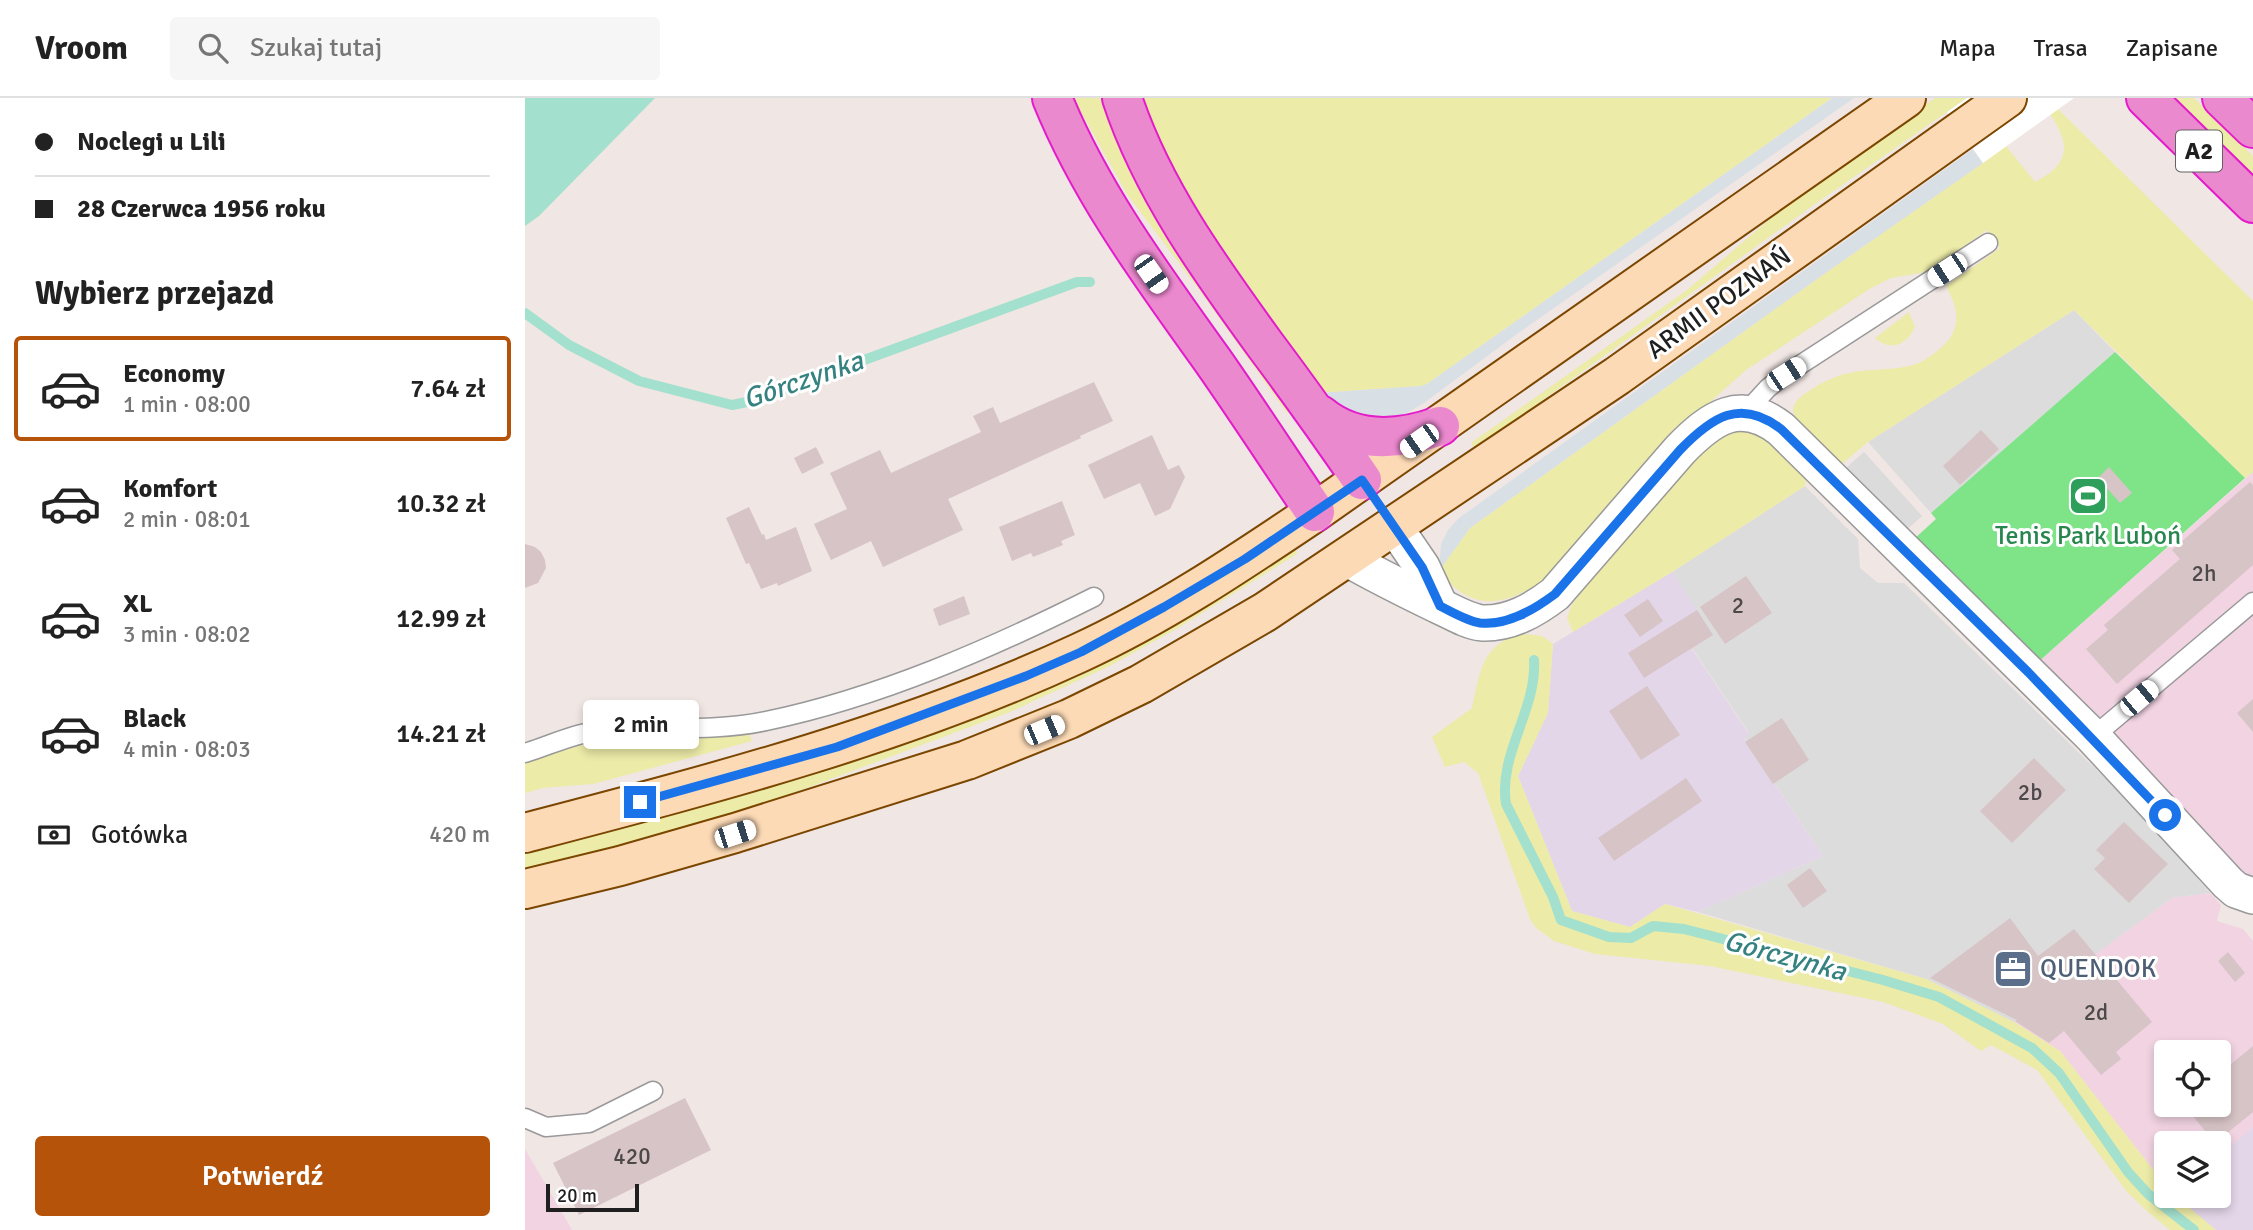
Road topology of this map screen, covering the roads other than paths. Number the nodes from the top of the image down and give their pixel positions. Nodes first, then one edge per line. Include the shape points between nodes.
1 (1052, 98) edge
2 (1122, 98) edge
3 (1906, 98) edge
4 (2007, 98) edge
5 (2146, 98) edge
6 (2222, 98) edge
7 (2253, 128) edge
8 (2253, 203) edge
9 (1988, 243) dead end
10 (1312, 408) junction
11 (1746, 412) junction
12 (1440, 426) junction
13 (1362, 480) junction
14 (1315, 512) junction
15 (1394, 526) junction
16 (1346, 558) junction
17 (1094, 597) dead end
18 (2253, 602) edge
19 (1440, 606) junction
20 (2093, 737) junction
21 (525, 753) edge
22 (525, 833) edge
23 (525, 889) edge
24 (2253, 896) edge
25 (653, 1091) dead end
26 (525, 1118) edge

1 - 14 highway via 1077,155 1135,251
2 - 10 highway via 1160,185 1205,260
3 - 12 main road
4 - 15 main road, ARMII POZNAŃ via 1618,376
5 - 8 highway, A2
6 - 7 highway, A2
9 - 11 lane via 1786,374
10 - 12 highway via 1337,428 1361,436 1388,438
10 - 13 highway
11 - 19 street via 1718,419 1692,439 1573,575 1538,607 1509,619 1480,623
11 - 20 street via 1781,429
12 - 13 main road
13 - 14 main road
13 - 15 main road
14 - 16 main road
14 - 22 main road via 1164,607 1026,676 837,747
15 - 16 main road, ARMII POZNAŃ
15 - 19 street via 1422,567
16 - 19 street
16 - 23 main road, ARMII POZNAŃ via 1141,684 1019,741 735,834
17 - 21 lane via 919,675 831,705 752,723 692,730 594,732
18 - 20 lane
20 - 24 street via 2228,883
25 - 26 lane via 589,1123 545,1127

